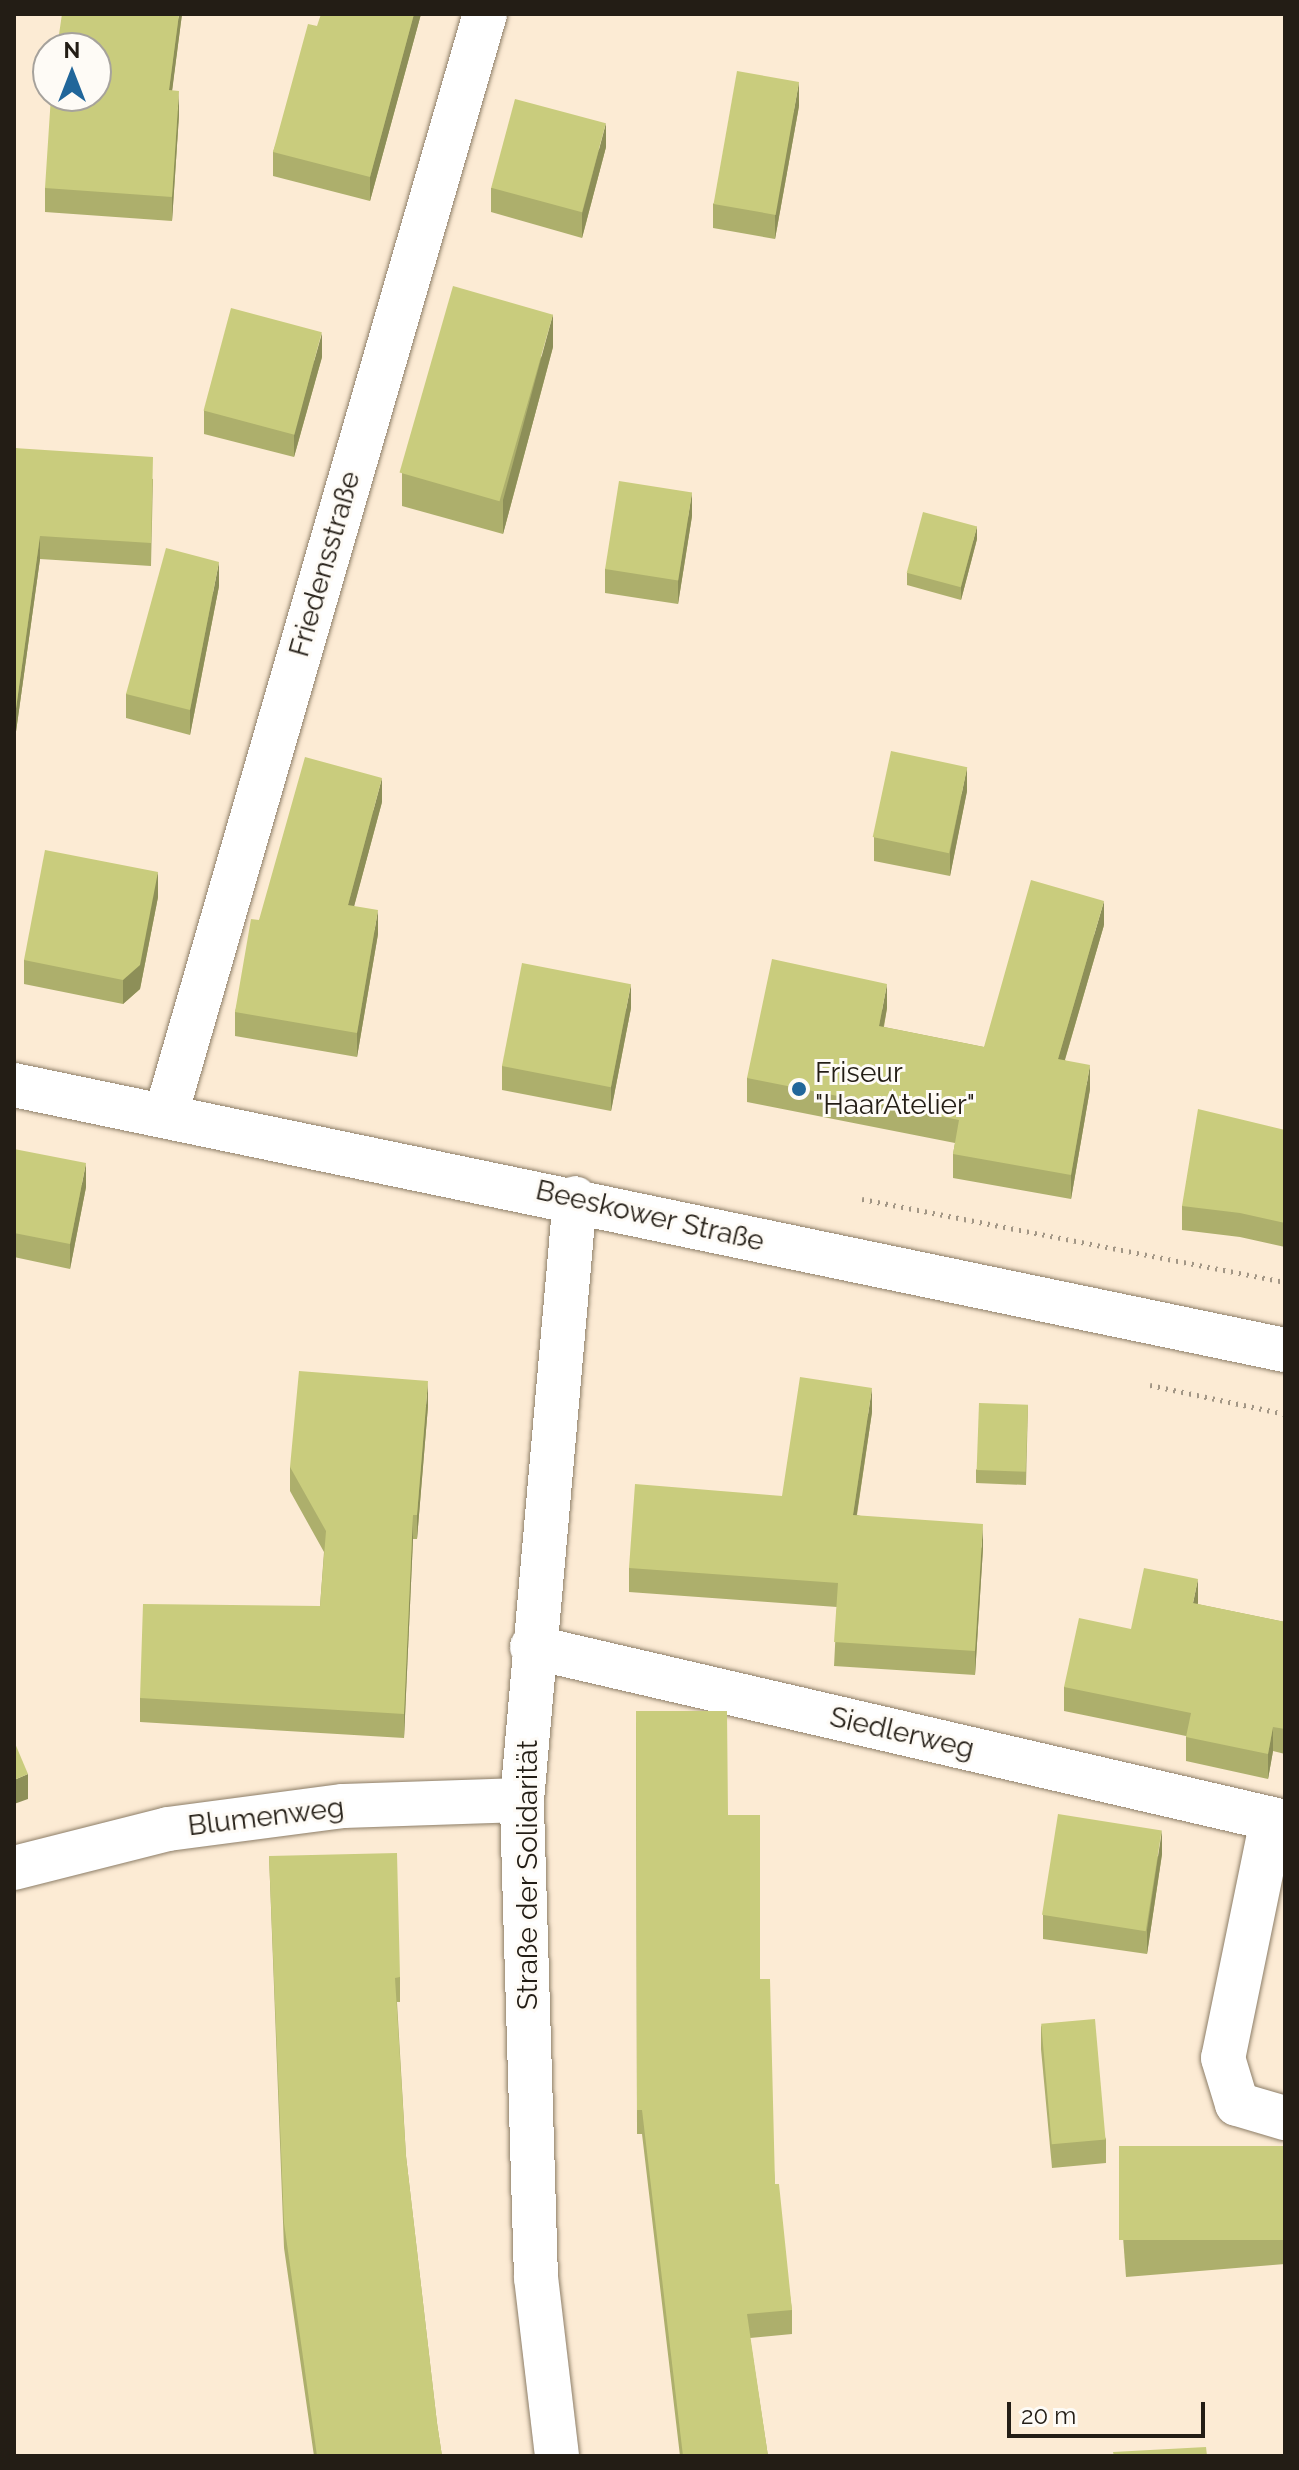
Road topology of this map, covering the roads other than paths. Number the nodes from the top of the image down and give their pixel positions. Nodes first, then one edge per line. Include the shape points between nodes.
1 (485, 14) edge
2 (14, 1085) edge
3 (166, 1114) junction
4 (575, 1198) junction
5 (1285, 1350) edge
6 (532, 1647) junction
7 (522, 1800) junction
8 (1279, 1821) edge
9 (14, 1868) edge
10 (1285, 2118) edge
11 (557, 2456) edge

1 - 3 street, Friedensstraße
2 - 3 street, Beeskower Straße
3 - 4 street, Beeskower Straße
4 - 5 street, Beeskower Straße via 872,1267
4 - 6 street, Straße der Solidarität
6 - 7 street, Straße der Solidarität
6 - 8 street, Siedlerweg
7 - 9 street, Blumenweg via 343,1806 168,1829
7 - 11 street, Straße der Solidarität via 536,2278
8 - 10 street, Siedlerweg via 1223,2058 1237,2104

